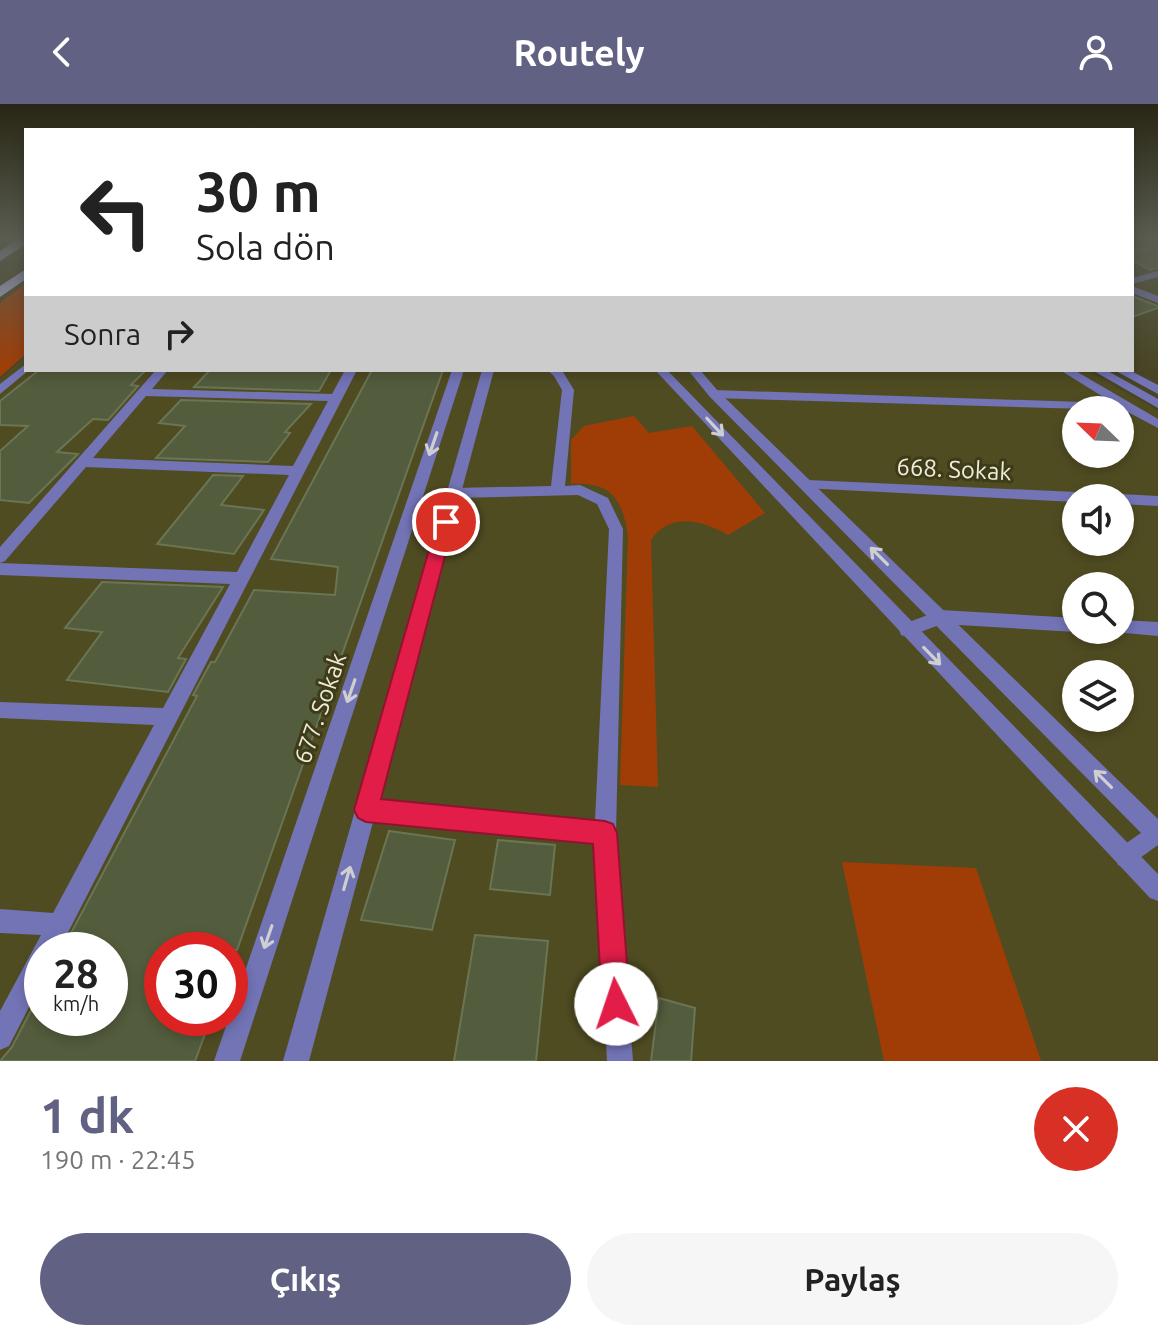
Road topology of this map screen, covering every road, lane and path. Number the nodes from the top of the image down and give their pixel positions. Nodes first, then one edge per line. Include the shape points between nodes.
1 (1134, 290) edge
2 (1158, 300) edge
3 (24, 369) edge
4 (160, 372) edge
5 (350, 372) edge
6 (457, 372) edge
7 (487, 372) edge
8 (556, 372) edge
9 (663, 372) edge
10 (696, 372) edge
11 (1069, 372) edge
12 (1102, 372) edge
13 (1124, 372) edge
14 (0, 390) edge
15 (1158, 390) edge
16 (143, 392) junction
17 (714, 394) junction
18 (1110, 396) edge
19 (336, 398) junction
20 (1158, 404) edge
21 (1062, 405) edge
22 (1134, 410) edge
23 (1158, 424) edge
24 (82, 462) junction
25 (298, 471) junction
26 (808, 485) junction
27 (557, 491) junction
28 (454, 493) junction
29 (1062, 496) edge
30 (1134, 500) edge
31 (1158, 501) edge
32 (0, 557) edge
33 (0, 569) edge
34 (242, 578) junction
35 (941, 617) junction
36 (1062, 624) edge
37 (1134, 628) edge
38 (1158, 629) edge
39 (907, 630) junction
40 (0, 710) edge
41 (168, 717) junction
42 (366, 810) junction
43 (605, 833) junction
44 (1157, 833) edge
45 (1126, 857) junction
46 (1158, 890) edge
47 (0, 921) edge
48 (59, 925) junction
49 (55, 932) edge
50 (24, 991) edge
51 (0, 1037) edge
52 (227, 1061) edge
53 (296, 1061) edge
54 (620, 1061) edge

1 - 2 street
3 - 14 street
4 - 16 street
5 - 19 street
6 -> 52 street, 677. Sokak
7 - 28 street
8 - 27 street via 568,390
9 -> 39 street
10 - 17 street
11 - 18 street
12 - 20 street
13 - 15 street
16 - 19 street
16 - 24 street
17 - 21 street
17 - 26 street
19 - 25 street
22 - 23 street
24 - 25 street
24 - 32 street
25 - 34 street
26 - 29 street, 668. Sokak
35 -> 26 street
27 - 28 street
27 - 43 street via 580,490 603,501 616,529
28 - 42 street
30 - 31 street
33 - 34 street
34 - 41 street
35 - 36 street
35 - 39 street
44 -> 35 street
37 - 38 street
39 -> 45 street
40 - 41 street
41 - 48 street
42 - 43 street
53 -> 42 street
43 - 54 street
44 - 45 street
45 - 46 street
47 - 48 street
48 - 49 street
50 - 51 street

